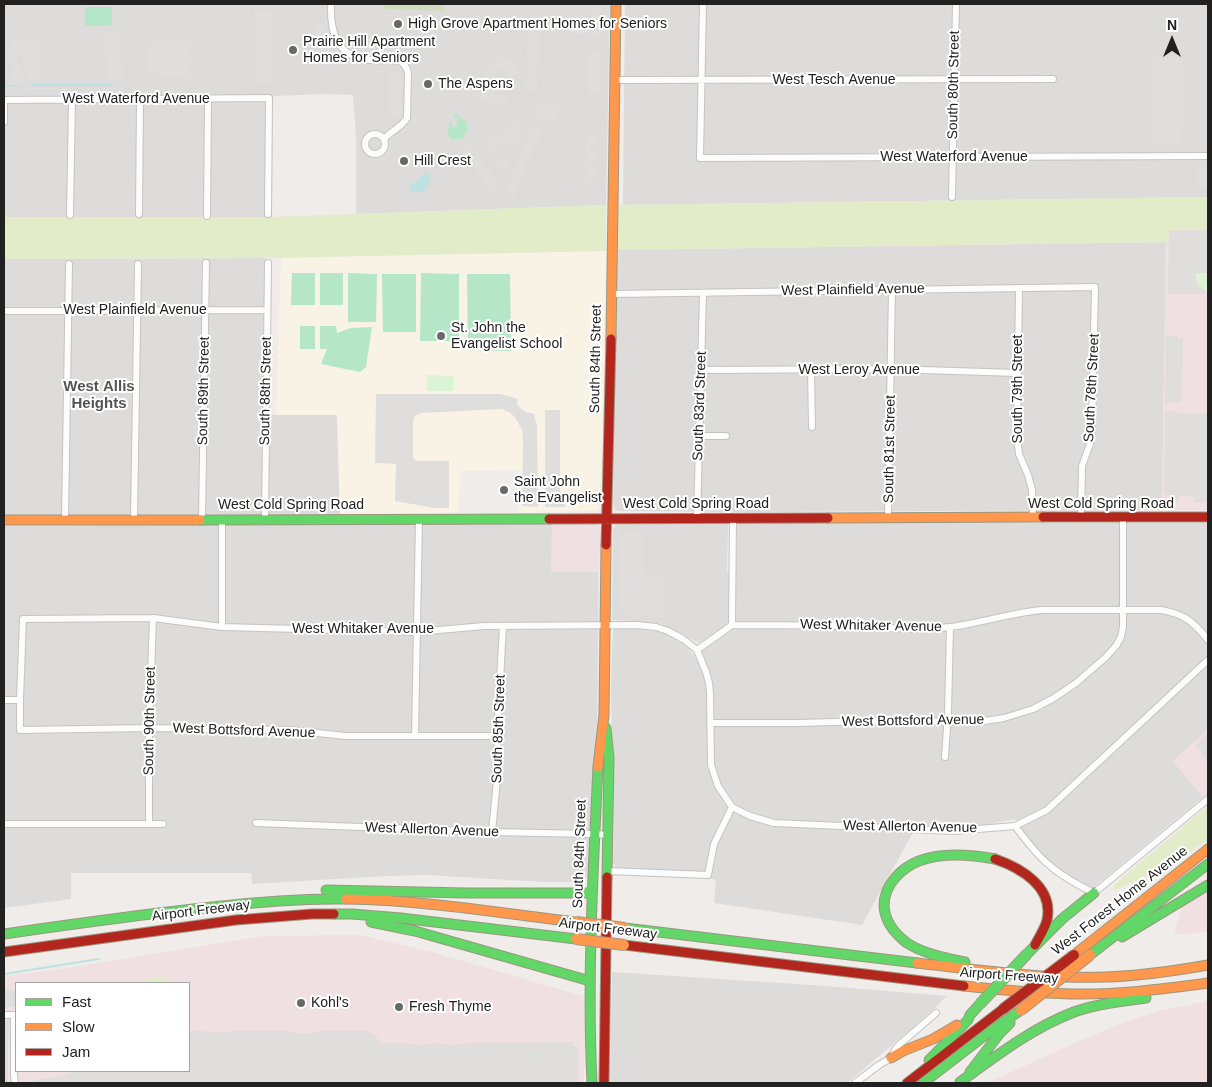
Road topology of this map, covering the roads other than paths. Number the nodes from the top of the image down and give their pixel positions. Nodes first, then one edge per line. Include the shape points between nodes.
1 (332, 4) edge
2 (616, 4) edge
3 (703, 4) edge
4 (956, 4) edge
5 (1053, 79) dead end
6 (615, 80) junction
7 (701, 80) junction
8 (955, 80) junction
9 (208, 98) junction
10 (72, 99) junction
11 (140, 99) junction
12 (4, 100) edge
13 (4, 122) edge
14 (384, 138) dead end
15 (1208, 156) edge
16 (953, 157) junction
17 (952, 197) dead end
18 (139, 214) dead end
19 (268, 214) dead end
20 (70, 215) dead end
21 (207, 216) dead end
22 (206, 263) dead end
23 (268, 263) dead end
24 (69, 264) dead end
25 (138, 264) dead end
26 (1096, 287) joint
27 (1019, 288) junction
28 (892, 289) junction
29 (612, 294) junction
30 (703, 294) junction
31 (69, 310) junction
32 (137, 310) junction
33 (205, 310) junction
34 (267, 310) junction
35 (4, 311) edge
36 (811, 369) junction
37 (891, 369) junction
38 (700, 370) junction
39 (1017, 373) junction
40 (812, 427) dead end
41 (698, 436) junction
42 (726, 436) dead end
43 (1033, 517) junction
44 (1081, 517) junction
45 (419, 518) junction
46 (606, 518) junction
47 (697, 518) junction
48 (733, 518) junction
49 (888, 518) junction
50 (1123, 518) junction
51 (1208, 518) edge
52 (66, 519) junction
53 (134, 519) junction
54 (202, 519) junction
55 (222, 519) junction
56 (265, 519) junction
57 (4, 520) edge
58 (1123, 610) junction
59 (153, 618) junction
60 (732, 624) junction
61 (605, 625) junction
62 (503, 626) junction
63 (222, 627) junction
64 (950, 627) junction
65 (416, 632) junction
66 (1208, 640) edge
67 (697, 650) junction
68 (1208, 660) edge
69 (4, 700) edge
70 (20, 700) junction
71 (604, 715) junction
72 (947, 722) junction
73 (710, 723) junction
74 (148, 728) junction
75 (415, 736) junction
76 (498, 736) junction
77 (945, 757) dead end
78 (1208, 799) edge
79 (732, 807) junction
80 (256, 823) dead end
81 (4, 824) edge
82 (149, 824) junction
83 (163, 824) dead end
84 (1015, 826) junction
85 (492, 832) junction
86 (594, 834) junction
87 (609, 835) junction
88 (1208, 849) edge
89 (1208, 864) edge
90 (608, 871) junction
91 (1208, 885) edge
92 (592, 893) junction
93 (607, 893) junction
94 (1094, 893) junction
95 (171, 911) junction
96 (272, 916) junction
97 (4, 934) edge
98 (1035, 945) junction
99 (4, 952) edge
100 (1094, 953) junction
101 (1208, 965) edge
102 (606, 970) junction
103 (1002, 973) junction
104 (590, 981) junction
105 (1208, 983) edge
106 (1021, 1010) junction
107 (936, 1013) dead end
108 (4, 1015) edge
109 (970, 1016) junction
110 (891, 1058) junction
111 (920, 1079) edge
112 (15, 1083) edge
113 (592, 1083) edge
114 (604, 1083) edge
115 (855, 1083) edge
116 (906, 1083) edge
117 (960, 1083) edge

1 - 14 street via 335,37 348,54 369,60 399,61 407,68 407,118
2 - 6 main road, South 84th Street
3 - 7 street
4 - 8 street, South 80th Street
5 - 8 street, West Tesch Avenue
6 - 7 street, West Tesch Avenue
6 - 29 main road, South 84th Street
7 - 8 street, West Tesch Avenue
7 - 16 street, West Waterford Avenue via 700,158
8 - 16 street, South 80th Street
9 - 11 street, West Waterford Avenue
9 - 19 street, West Waterford Avenue via 269,98
9 - 21 street
10 - 11 street, West Waterford Avenue
10 - 12 street, West Waterford Avenue
10 - 20 street
11 - 18 street
12 - 13 street
15 - 16 street, West Waterford Avenue
16 - 17 street, South 80th Street
22 - 33 street, South 89th Street
23 - 34 street, South 88th Street
24 - 31 street
25 - 32 street
26 - 27 street, West Plainfield Avenue
26 - 44 street, South 78th Street via 1092,428 1082,466
27 - 28 street, West Plainfield Avenue
27 - 39 street, South 79th Street
28 - 30 street, West Plainfield Avenue
28 - 37 street, South 81st Street
29 - 30 street, West Plainfield Avenue
29 - 46 main road, South 84th Street
30 - 38 street, South 83rd Street
31 - 32 street, West Plainfield Avenue
31 - 35 street, West Plainfield Avenue
31 - 52 street
32 - 33 street, West Plainfield Avenue
32 - 53 street
33 - 34 street, West Plainfield Avenue
33 - 54 street, South 89th Street
34 - 56 street, South 88th Street
36 - 37 street, West Leroy Avenue
36 - 38 street, West Leroy Avenue
36 - 40 street
37 - 39 street, West Leroy Avenue
37 - 49 street, South 81st Street
38 - 41 street, South 83rd Street
39 - 43 street, South 79th Street via 1016,436 1032,490
41 - 42 street
41 - 47 street, South 83rd Street
43 - 44 main road, West Cold Spring Road
43 - 49 main road, West Cold Spring Road
44 - 50 main road, West Cold Spring Road
45 - 46 main road, West Cold Spring Road
45 - 56 main road, West Cold Spring Road
45 - 65 street
46 - 47 main road, West Cold Spring Road
46 - 61 main road, South 84th Street
47 - 48 main road, West Cold Spring Road
48 - 49 main road, West Cold Spring Road
48 - 60 street
50 - 51 main road, West Cold Spring Road
50 - 58 street
52 - 53 main road, West Cold Spring Road
52 - 57 main road, West Cold Spring Road
53 - 54 main road, West Cold Spring Road
54 - 55 main road, West Cold Spring Road
55 - 56 main road, West Cold Spring Road
55 - 63 street
58 - 64 street, West Whitaker Avenue via 1041,610
58 - 66 street, West Whitaker Avenue via 1174,612 1197,626
58 - 72 street, West Bottsford Avenue via 1121,637 1116,646 1076,683 1054,698 1004,718
59 - 63 street, West Whitaker Avenue
59 - 70 street, West Whitaker Avenue via 23,619
59 - 74 street, South 90th Street
60 - 64 street, West Whitaker Avenue
60 - 67 street
61 - 62 street, West Whitaker Avenue
61 - 67 street, West Whitaker Avenue via 656,627 683,639
61 - 71 main road, South 84th Street
62 - 65 street, West Whitaker Avenue
62 - 76 street, South 85th Street
63 - 65 street, West Whitaker Avenue
64 - 72 street
65 - 75 street
67 - 73 street via 709,683
68 - 84 street, West Allerton Avenue via 1047,810
69 - 70 street
70 - 74 street, West Bottsford Avenue via 20,730
71 - 86 main road, South 84th Street
71 - 87 main road, South 84th Street via 609,758
72 - 73 street, West Bottsford Avenue
72 - 77 street
73 - 79 street via 711,764 718,786
74 - 75 street, West Bottsford Avenue
74 - 82 street, South 90th Street
75 - 76 street, West Bottsford Avenue
76 - 85 street, South 85th Street
78 - 94 street, West Forest Home Avenue
79 - 84 street, West Allerton Avenue via 774,823 954,831
79 - 90 street via 714,844 708,876
80 - 85 street, West Allerton Avenue
81 - 82 street
82 - 83 street
84 - 94 street via 1048,865
85 - 86 street, West Allerton Avenue
86 - 87 street, West Allerton Avenue
86 - 92 main road, South 84th Street
87 - 90 main road, South 84th Street
88 - 111 main road, West Forest Home Avenue, bridge via 1003,1008
89 - 100 main road, West Forest Home Avenue
90 - 93 main road, South 84th Street
91 - 100 main road
92 - 93 main road
92 - 95 main road via 303,891 215,900
92 - 104 main road, South 84th Street
93 - 102 main road, South 84th Street
94 - 98 main road
95 - 97 main road, Airport Freeway
95 - 103 main road, Airport Freeway, bridge via 311,898 411,902
96 - 99 main road, Airport Freeway
96 - 104 main road via 286,921 360,920 387,925
96 - 105 main road, Airport Freeway, bridge via 391,917 1016,992 1115,993
98 - 103 main road via 1044,930 1049,908 1040,888 1018,868 999,860 961,855 920,862 896,876 887,890 885,911 889,923 902,939 927,953 986,966
98 - 109 main road, bridge
100 - 106 main road, West Forest Home Avenue, bridge
101 - 103 main road, Airport Freeway via 1106,977
102 - 104 main road
102 - 114 main road, South 84th Street
104 - 113 main road, South 84th Street
105 - 117 main road via 1193,992 1102,1005 1059,1018 1022,1038
106 - 111 main road, West Forest Home Avenue
106 - 117 main road
107 - 110 street via 900,1044
108 - 112 street via 14,1015
109 - 110 main road via 927,1043
109 - 111 main road via 926,1062
110 - 115 street
111 - 116 main road, West Forest Home Avenue

